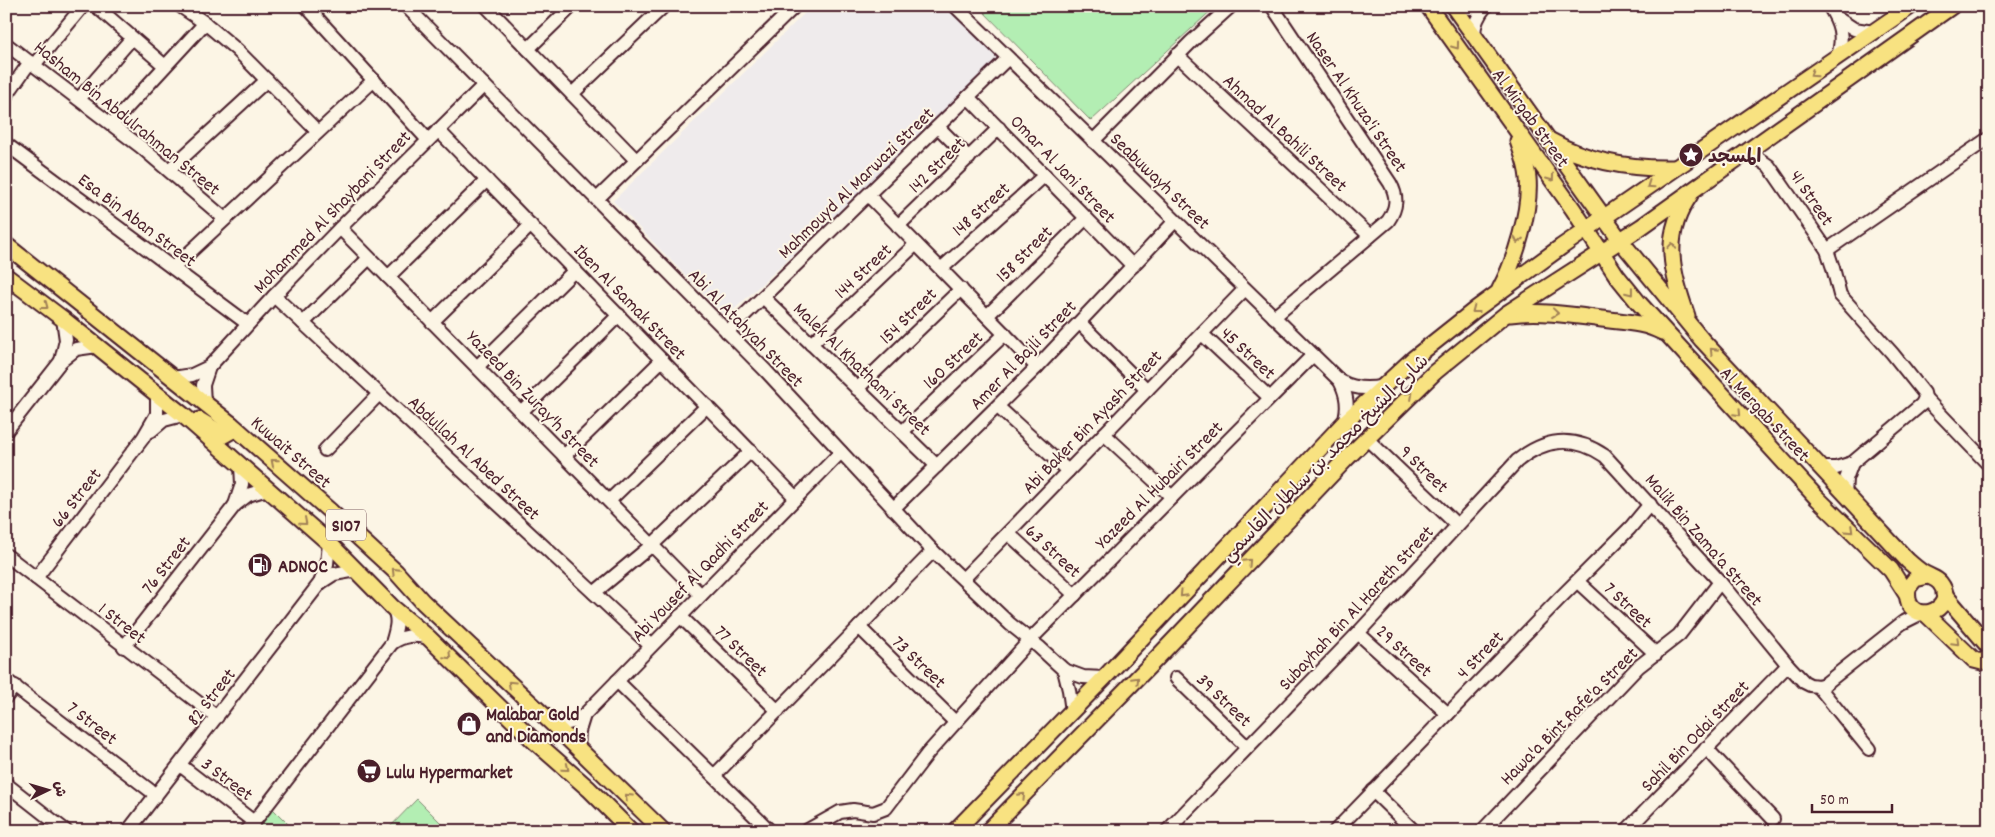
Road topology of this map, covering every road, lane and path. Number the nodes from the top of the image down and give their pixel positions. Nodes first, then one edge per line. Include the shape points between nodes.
1 (83, 6) edge
2 (96, 6) edge
3 (180, 6) edge
4 (306, 6) edge
5 (406, 6) edge
6 (486, 6) edge
7 (572, 6) edge
8 (664, 6) edge
9 (955, 6) edge
10 (1230, 6) edge
11 (1272, 6) edge
12 (1428, 6) edge
13 (1455, 6) edge
14 (1481, 6) edge
15 (1486, 6) edge
16 (1829, 6) edge
17 (1911, 6) edge
18 (1952, 6) edge
19 (791, 8) edge
20 (1837, 18) junction
21 (205, 23) junction
22 (1874, 32) junction
23 (1474, 35) junction
24 (132, 38) junction
25 (6, 44) edge
26 (528, 49) junction
27 (1177, 55) junction
28 (1838, 56) junction
29 (1008, 58) junction
30 (32, 64) junction
31 (165, 66) junction
32 (267, 80) junction
33 (374, 80) junction
34 (484, 84) junction
35 (572, 94) junction
36 (6, 96) edge
37 (968, 97) junction
38 (79, 99) junction
39 (112, 124) junction
40 (1513, 125) junction
41 (938, 127) junction
42 (999, 128) junction
43 (438, 130) junction
44 (318, 132) junction
45 (1769, 136) junction
46 (1989, 138) edge
47 (1548, 139) junction
48 (428, 140) junction
49 (1093, 141) junction
50 (6, 144) edge
51 (1742, 155) junction
52 (969, 158) junction
53 (636, 160) junction
54 (1769, 166) junction
55 (1675, 168) junction
56 (169, 170) junction
57 (1045, 175) junction
58 (487, 180) junction
59 (1694, 189) junction
60 (868, 195) junction
61 (596, 199) junction
62 (1604, 217) junction
63 (1086, 218) junction
64 (224, 220) junction
65 (1174, 221) junction
66 (531, 225) junction
67 (898, 226) junction
68 (340, 228) junction
69 (1586, 229) junction
70 (1370, 236) junction
71 (1620, 240) junction
72 (916, 244) junction
73 (6, 245) edge
74 (1827, 250) junction
75 (1602, 252) junction
76 (6, 256) edge
77 (369, 258) junction
78 (1133, 266) junction
79 (173, 268) junction
80 (941, 269) junction
81 (39, 270) junction
82 (575, 270) junction
83 (388, 276) junction
84 (7, 277) edge
85 (961, 289) junction
86 (1245, 289) junction
87 (1497, 294) junction
88 (274, 296) junction
89 (763, 297) junction
90 (1506, 314) junction
91 (619, 316) junction
92 (987, 316) junction
93 (1274, 317) junction
94 (63, 319) junction
95 (432, 322) junction
96 (303, 323) junction
97 (1080, 323) junction
98 (248, 324) junction
99 (1691, 326) junction
100 (727, 332) junction
101 (1005, 334) junction
102 (1202, 334) junction
103 (1666, 334) junction
104 (811, 344) junction
105 (97, 346) junction
106 (1313, 355) junction
107 (662, 360) junction
108 (61, 361) junction
109 (1037, 366) junction
110 (209, 367) junction
111 (477, 367) junction
112 (173, 378) junction
113 (1340, 381) junction
114 (1383, 386) junction
115 (857, 388) junction
116 (1147, 390) junction
117 (157, 394) junction
118 (379, 394) junction
119 (1270, 398) junction
120 (1925, 398) junction
121 (204, 403) junction
122 (707, 406) junction
123 (998, 407) junction
124 (521, 412) junction
125 (183, 415) junction
126 (1344, 423) junction
127 (231, 424) junction
128 (6, 431) edge
129 (902, 432) junction
130 (1104, 434) junction
131 (144, 438) junction
132 (1366, 438) junction
133 (1586, 445) joint
134 (325, 450) dead end
135 (751, 451) junction
136 (841, 452) junction
137 (564, 456) junction
138 (1852, 463) junction
139 (241, 466) junction
140 (938, 466) junction
141 (1989, 466) edge
142 (1820, 468) junction
143 (1068, 471) junction
144 (266, 489) junction
145 (1844, 495) junction
146 (1172, 497) junction
147 (796, 498) junction
148 (609, 502) junction
149 (1650, 504) junction
150 (235, 505) junction
151 (893, 509) junction
152 (1457, 526) junction
153 (1008, 533) junction
154 (329, 543) junction
155 (652, 545) junction
156 (933, 551) junction
157 (6, 555) edge
158 (357, 570) junction
159 (1928, 576) junction
160 (36, 578) junction
161 (963, 579) junction
162 (1578, 582) junction
163 (1720, 582) junction
164 (320, 583) junction
165 (594, 593) junction
166 (1075, 594) junction
167 (1944, 594) junction
168 (701, 595) junction
169 (1907, 596) junction
170 (392, 607) junction
171 (1924, 613) junction
172 (680, 616) junction
173 (859, 628) junction
174 (1358, 633) junction
175 (429, 638) junction
176 (1030, 640) junction
177 (392, 643) junction
178 (1872, 645) junction
179 (650, 646) junction
180 (124, 647) junction
181 (1989, 647) edge
182 (1656, 654) junction
183 (1989, 656) edge
184 (1788, 665) junction
185 (1064, 670) junction
186 (1104, 678) junction
187 (1176, 678) dead end
188 (617, 681) junction
189 (10, 683) edge
190 (1818, 686) junction
191 (6, 697) edge
192 (778, 711) junction
193 (1072, 711) junction
194 (1448, 714) junction
195 (584, 715) junction
196 (217, 717) junction
197 (955, 722) junction
198 (555, 726) junction
199 (1247, 747) junction
200 (578, 748) junction
201 (1706, 748) junction
202 (1869, 749) dead end
203 (180, 765) junction
204 (714, 776) junction
205 (6, 784) edge
206 (1373, 791) junction
207 (156, 795) junction
208 (1773, 819) dead end
209 (251, 826) edge
210 (66, 831) edge
211 (128, 831) edge
212 (631, 831) edge
213 (663, 831) edge
214 (770, 831) edge
215 (806, 831) edge
216 (955, 831) edge
217 (988, 831) edge
218 (1167, 831) edge
219 (1335, 831) edge
220 (1414, 831) edge
221 (1482, 831) edge
222 (1626, 831) edge

1 - 30 street
2 - 24 street
3 - 21 street
4 - 33 street
5 - 34 street, Abi Al Atahyah Street
6 - 26 street
7 - 26 street
8 - 35 street
9 - 29 street, Seabuwayh Street
10 - 27 street
11 - 70 street, Naser Al Khuza'i Street via 1394,189 1396,202 1392,215
12 -> 40 main road, Al Mirgab Street
13 - 14 street
13 - 23 main road, Al Mergab Street
15 - 23 street via 1474,26
16 - 20 street
17 - 22 main road, شارع الشيخ محمد بن سلطان القاسمي
18 - 45 main road, شارع الشيخ محمد بن سلطان القاسمي
19 - 53 street
20 - 22 street via 1854,29
20 - 28 street via 1842,37
21 - 31 street
21 - 32 street
22 - 28 main road, شارع الشيخ محمد بن سلطان القاسمي
23 - 47 main road, Al Mergab Street
24 - 31 street
24 - 38 street
25 - 30 street, Hasham Bin Abdulrahman Street
26 - 35 street
27 - 49 street
27 - 70 street, Ahmad Al Bahili Street
28 -> 55 main road, شارع الشيخ محمد بن سلطان القاسمي
29 - 37 street, Mahmouyd Al Marwazi Street
29 - 49 street, Seabuwayh Street
30 - 36 street
30 - 38 street, Hasham Bin Abdulrahman Street
31 - 39 street
32 - 44 street
32 - 56 street
33 - 44 street
33 - 48 street
34 - 43 street, Mohammed Al Shaybani Street
34 - 61 street, Abi Al Atahyah Street
35 - 53 street
37 - 41 street, Mahmouyd Al Marwazi Street
37 - 42 street, Omar Al Jani Street
38 - 39 street, Hasham Bin Abdulrahman Street
39 - 56 street, Hasham Bin Abdulrahman Street
40 -> 69 main road, Al Mirgab Street
40 -> 87 main road via 1529,188 1513,262
41 - 52 street
41 - 60 street, Mahmouyd Al Marwazi Street
42 - 52 street, 142 Street
42 - 57 street, Omar Al Jani Street
43 - 48 street, Mohammed Al Shaybani Street
43 - 58 street, Iben Al Samak Street
44 - 64 street
45 - 51 main road, شارع الشيخ محمد بن سلطان القاسمي
45 - 54 street, 41 Street
46 - 74 street
47 - 55 main road via 1578,153 1615,163
47 - 62 main road, Al Mergab Street
48 - 68 street, Mohammed Al Shaybani Street
49 - 65 street, Seabuwayh Street
50 - 79 street, Esa Bin Aban Street
51 - 54 street, 41 Street via 1756,158
51 - 59 main road, شارع الشيخ محمد بن سلطان القاسمي
52 - 67 street, 142 Street
53 - 61 street
54 - 74 street, 41 Street
55 -> 62 main road, شارع الشيخ محمد بن سلطان القاسمي
56 - 64 street, Hasham Bin Abdulrahman Street
57 - 63 street, Omar Al Jani Street
57 - 80 street, 148 Street
58 - 66 street, Iben Al Samak Street
58 - 83 street
59 - 71 main road, شارع الشيخ محمد بن سلطان القاسمي
99 -> 59 main road via 1674,275 1671,250 1677,218
60 - 67 street
60 - 89 street, Mahmouyd Al Marwazi Street
61 - 100 street, Abi Al Atahyah Street
62 - 69 main road, شارع الشيخ محمد بن سلطان القاسمي
62 - 71 main road, Al Mergab Street
63 - 78 street, Omar Al Jani Street
63 - 92 street, 158 Street
64 - 79 street
65 - 78 street, Amer Al Bajli Street
65 - 86 street, Seabuwayh Street
66 - 82 street, Iben Al Samak Street
66 - 95 street
67 - 72 street
68 - 77 street, Yazeed Bin Zuray'h Street
68 - 88 street, Mohammed Al Shaybani Street
69 - 75 main road, Al Mirgab Street
69 - 87 main road, شارع الشيخ محمد بن سلطان القاسمي
70 - 93 street, Naser Al Khuza'i Street
71 - 75 main road, شارع الشيخ محمد بن سلطان القاسمي
71 - 99 main road, Al Mergab Street
72 - 80 street
72 - 104 street, 144 Street
73 - 81 main road, Kuwait Street / S107
74 - 120 street, 41 Street via 1840,295 1921,388
75 - 90 main road, شارع الشيخ محمد بن سلطان القاسمي
75 -> 103 main road, Al Mergab Street
76 - 81 main road
77 - 83 street, Yazeed Bin Zuray'h Street
77 - 96 street
78 - 97 street, Amer Al Bajli Street
79 - 98 street, Esa Bin Aban Street
80 - 85 street
81 - 112 main road, Kuwait Street / S107
82 - 91 street, Iben Al Samak Street
82 - 111 street
83 - 95 street, Yazeed Bin Zuray'h Street
84 -> 94 main road, S107
85 - 92 street
85 - 115 street, 154 Street
86 - 93 street, Seabuwayh Street
86 - 102 street, Abi Baker Bin Ayash Street
87 -> 114 main road, شارع الشيخ محمد بن سلطان القاسمي
88 - 96 street, Abdullah Al Abed Street
88 - 98 street, Mohammed Al Shaybani Street
89 - 100 street, Mahmouyd Al Marwazi Street
89 - 104 street, Malek Al Khathami Street
90 -> 103 main road via 1553,313 1642,324
132 -> 90 main road, شارع الشيخ محمد بن سلطان القاسمي via 1435,372
91 - 107 street, Iben Al Samak Street
91 - 124 street
92 - 101 street
93 - 106 street, Seabuwayh Street
94 - 105 main road, S107
94 - 108 street via 66,340
95 - 111 street, Yazeed Bin Zuray'h Street
96 - 118 street, Abdullah Al Abed Street
97 - 109 street, Amer Al Bajli Street
97 - 116 street
98 - 110 street, Mohammed Al Shaybani Street
142 -> 99 main road, Al Mergab Street
100 - 136 street, Abi Al Atahyah Street
101 - 109 street
101 - 129 street, 160 Street
102 - 116 street, Abi Baker Bin Ayash Street
102 - 119 street, 45 Street
103 -> 169 main road, Al Mergab Street via 1817,498 1891,570
104 - 115 street, Malek Al Khathami Street
105 - 108 street via 76,349
105 - 117 main road, S107
106 - 113 street, Seabuwayh Street
106 - 119 street, Yazeed Al Hubairi Street
107 - 122 street, Iben Al Samak Street
107 - 137 street
108 - 128 street
109 - 123 street, Amer Al Bajli Street
110 - 112 street, Mohammed Al Shaybani Street via 192,375
110 - 121 street, Mohammed Al Shaybani Street via 203,385
111 - 124 street, Yazeed Bin Zuray'h Street
112 - 121 main road, Kuwait Street / S107
113 - 114 street, Seabuwayh Street via 1356,388
113 - 126 street, Seabuwayh Street via 1348,406
114 - 126 main road, شارع الشيخ محمد بن سلطان القاسمي
115 - 129 street, Malek Al Khathami Street
116 - 130 street, Abi Baker Bin Ayash Street
117 - 125 main road, S107
117 - 131 street, 66 Street via 157,414
118 - 134 street
118 - 165 street, Abdullah Al Abed Street
119 - 146 street, Yazeed Al Hubairi Street
120 - 138 street
120 - 141 street, 41 Street
121 - 127 main road, Kuwait Street / S107
122 - 135 street, Iben Al Samak Street
122 - 148 street
123 - 140 street, Amer Al Bajli Street
123 - 143 street
124 - 137 street, Yazeed Bin Zuray'h Street
125 - 127 main road via 224,435 231,431
125 - 131 street, 66 Street via 164,420
125 - 139 main road, S107
126 -> 186 main road, شارع الشيخ محمد بن سلطان القاسمي
198 -> 127 main road, Kuwait Street / S107 via 422,602 364,541
129 - 140 street, Malek Al Khathami Street
130 - 143 street, Abi Baker Bin Ayash Street
130 - 146 street
131 - 160 street, 66 Street
132 - 152 street, 9 Street
217 -> 132 main road, شارع الشيخ محمد بن سلطان القاسمي
133 - 149 street, Malik Bin Zama'a Street via 1606,456
133 - 152 street, Subayhah Bin Al Hareth Street via 1556,442 1528,452
135 - 147 street, Iben Al Samak Street
135 - 155 street
136 - 147 street, Abi Yousef Al Qadhi Street
136 - 151 street, Abi Al Atahyah Street
137 - 148 street, Yazeed Bin Zuray'h Street
138 - 142 street
138 - 145 street
139 - 144 main road, S107
139 - 150 street, 76 Street via 242,484
140 - 151 street, Amer Al Bajli Street
142 - 145 main road, Al Mergab Street
143 - 153 street, Abi Baker Bin Ayash Street
144 - 150 street, 76 Street via 248,494
144 -> 154 main road, S107
145 - 159 main road, Al Mergab Street via 1908,561
146 - 166 street, Yazeed Al Hubairi Street
147 - 168 street, Abi Yousef Al Qadhi Street
148 - 155 street, Yazeed Bin Zuray'h Street
149 - 162 street, 4 Street
149 - 163 street, Malik Bin Zama'a Street
150 - 180 street, 76 Street
151 - 156 street, Abi Al Atahyah Street
152 - 174 street, Subayhah Bin Al Hareth Street
153 - 161 street, Abi Baker Bin Ayash Street
153 - 166 street, 63 Street
154 - 158 main road, S107
154 - 164 street, 82 Street via 328,564
155 - 165 street
155 - 168 street, Yazeed Bin Zuray'h Street
156 - 161 street, Abi Al Atahyah Street
156 - 173 street
157 - 160 street, 1 Street
158 - 164 street, 82 Street via 341,572
158 - 170 main road, S107
159 - 167 main road via 1937,580 1944,588
159 - 169 main road via 1916,578
160 - 180 street, 1 Street
161 - 176 street, Abi Al Atahyah Street
162 - 182 street, 7 Street
162 - 194 street, 4 Street
163 - 182 street, Hawa'a Bint Rafe'a Street via 1687,626
163 - 184 street, Malik Bin Zama'a Street
164 - 196 street, 82 Street
165 - 179 street, Abdullah Al Abed Street
166 - 176 street, Yazeed Al Hubairi Street
167 - 171 main road via 1939,608
167 - 181 main road
168 - 172 street, Abi Yousef Al Qadhi Street
169 - 171 main road via 1911,606
169 - 178 street via 1901,613
170 - 175 main road, S107
170 - 177 street via 397,614
171 - 178 street via 1906,620
171 -> 183 main road via 1974,660 1982,662
172 - 179 street, Abi Yousef Al Qadhi Street
172 - 192 street, 77 Street
173 - 192 street
173 - 197 street, 73 Street
174 - 194 street, 29 Street
174 - 199 street, Subayhah Bin Al Hareth Street
175 - 177 street via 414,635
175 -> 212 main road, S107
176 - 185 street, Abi Al Atahyah Street
176 - 197 street, Yazeed Al Hubairi Street
177 - 209 street
178 - 190 street
179 - 188 street, Abi Yousef Al Qadhi Street
180 - 196 street, 1 Street
182 - 221 street, Hawa'a Bint Rafe'a Street via 1638,667
184 - 190 street, Malik Bin Zama'a Street via 1804,682
184 - 201 street, Sahil Bin Odai Street
185 - 186 street, Abi Al Atahyah Street via 1083,677
185 - 193 street
186 - 193 main road, شارع الشيخ محمد بن سلطان القاسمي
187 - 199 street, 39 Street
188 - 195 street, Abi Yousef Al Qadhi Street
188 - 204 street
189 - 191 street
189 - 207 street, 7 Street
190 - 202 street
192 - 204 street
193 - 216 main road, شارع الشيخ محمد بن سلطان القاسمي
194 - 206 street, 4 Street
195 - 198 street, Abi Yousef Al Qadhi Street via 574,722
195 - 200 street
196 - 203 street, 82 Street
197 - 215 street, Yazeed Al Hubairi Street via 886,808 873,813 840,812
198 - 200 main road, Kuwait Street / S107
199 - 218 street, Subayhah Bin Al Hareth Street
213 -> 200 main road, Kuwait Street / S107
201 - 208 street
201 - 222 street, Sahil Bin Odai Street
203 - 207 street, 82 Street
203 - 209 street, 3 Street
204 - 214 street
205 - 210 street
206 - 219 street, 4 Street
206 - 220 street
207 - 211 street, 82 Street

